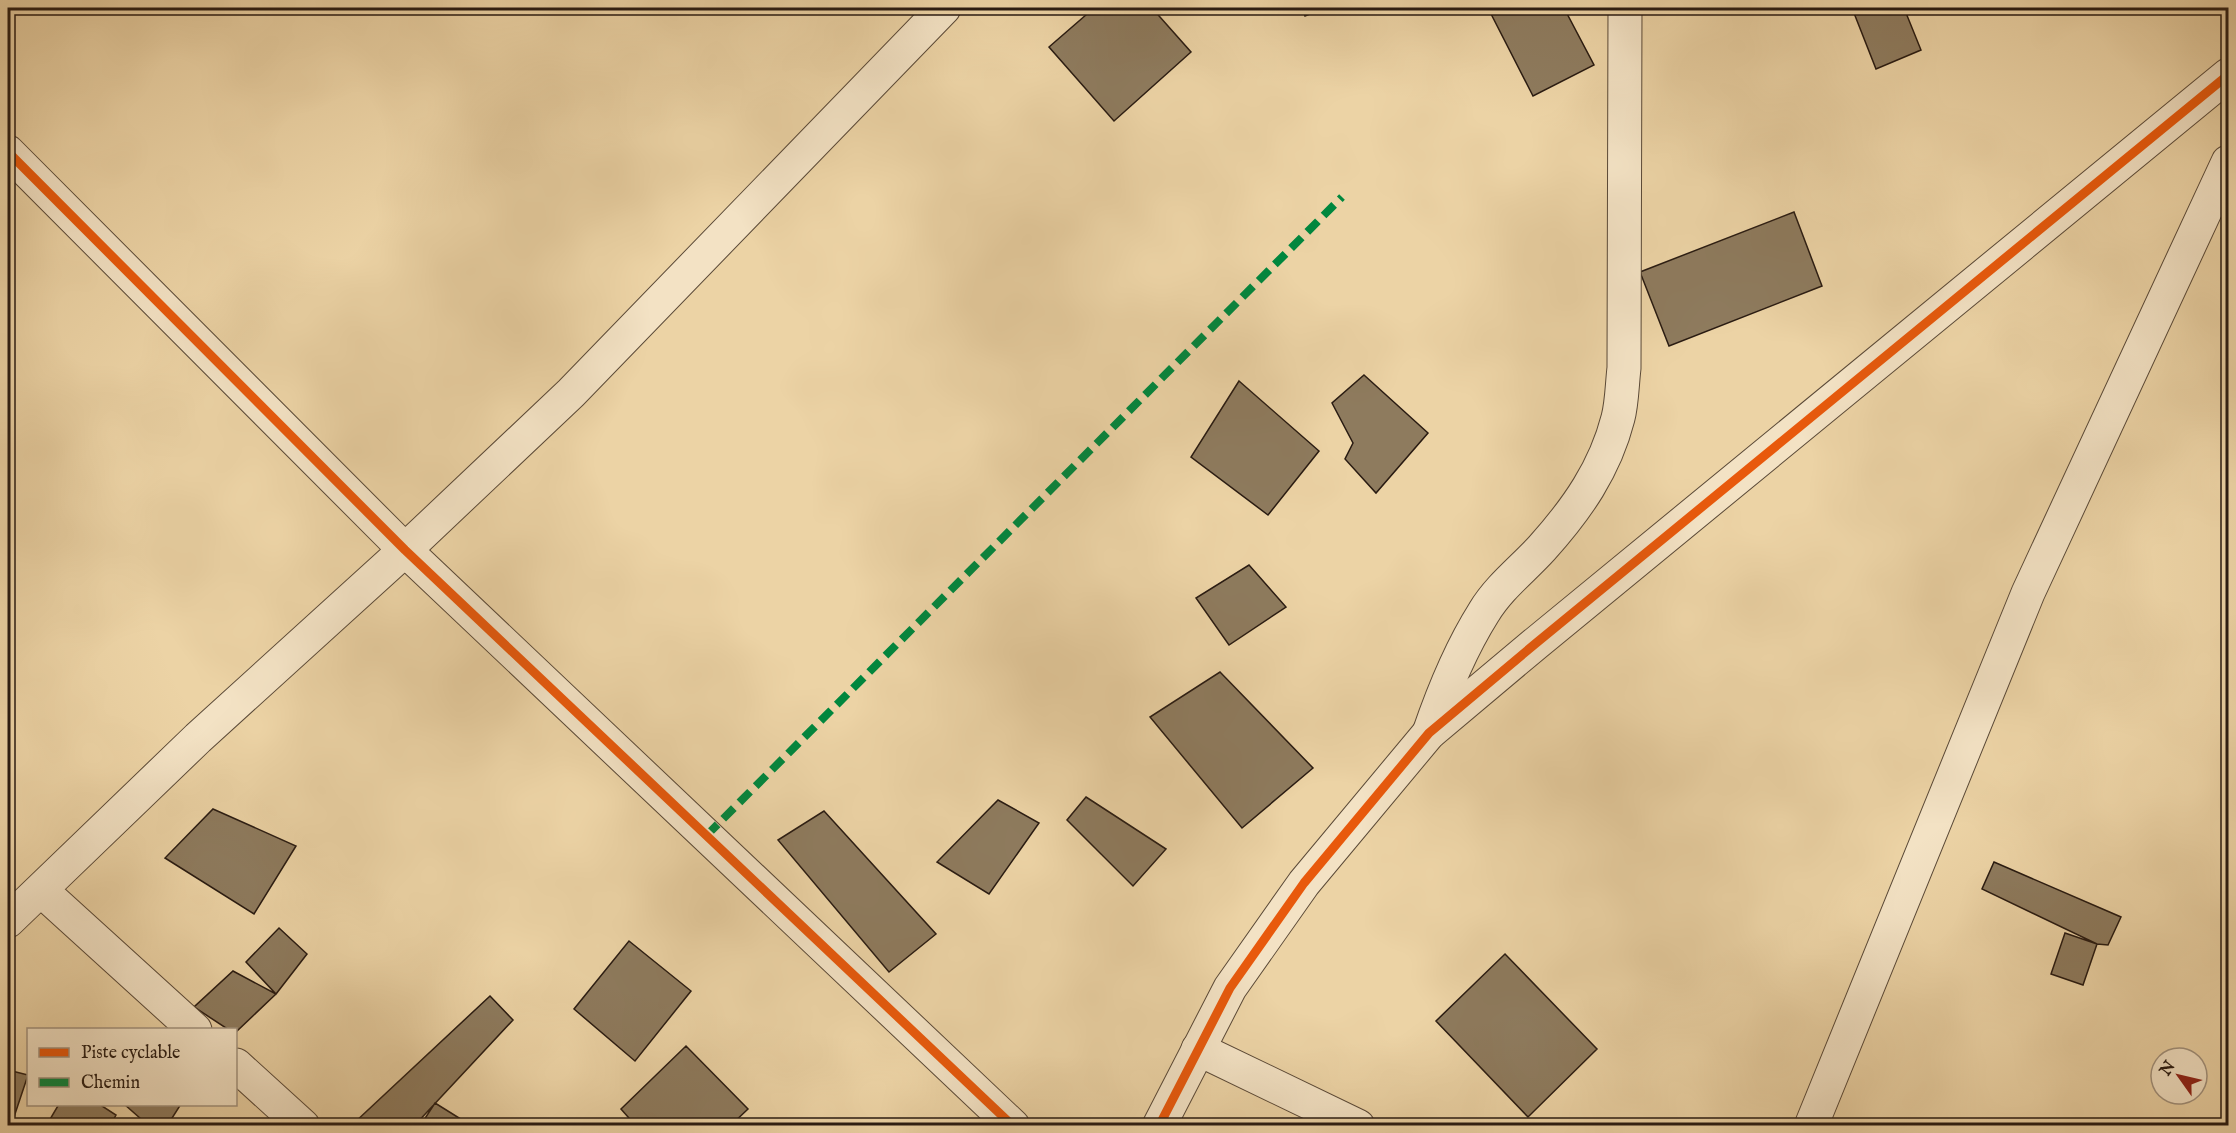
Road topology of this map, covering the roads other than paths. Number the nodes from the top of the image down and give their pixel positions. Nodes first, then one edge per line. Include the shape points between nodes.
1 (944, 8) edge
2 (1625, 8) edge
3 (2229, 75) edge
4 (8, 152) edge
5 (2229, 162) edge
6 (405, 550) junction
7 (1430, 734) junction
8 (40, 890) junction
9 (8, 921) edge
10 (194, 1028) edge
11 (1198, 1049) junction
12 (237, 1066) edge
13 (303, 1125) edge
14 (1013, 1125) edge
15 (1160, 1125) edge
16 (1358, 1125) edge
17 (1811, 1125) edge

1 - 6 street via 571,393
2 - 7 street via 1623,368 1618,416 1605,460 1577,506 1484,611 1444,690
3 - 7 street
4 - 6 street
5 - 17 street via 2028,593
6 - 8 street via 198,738
6 - 14 street
7 - 11 street via 1304,883 1230,988
8 - 9 street
8 - 10 street
11 - 15 street
11 - 16 street
12 - 13 street

